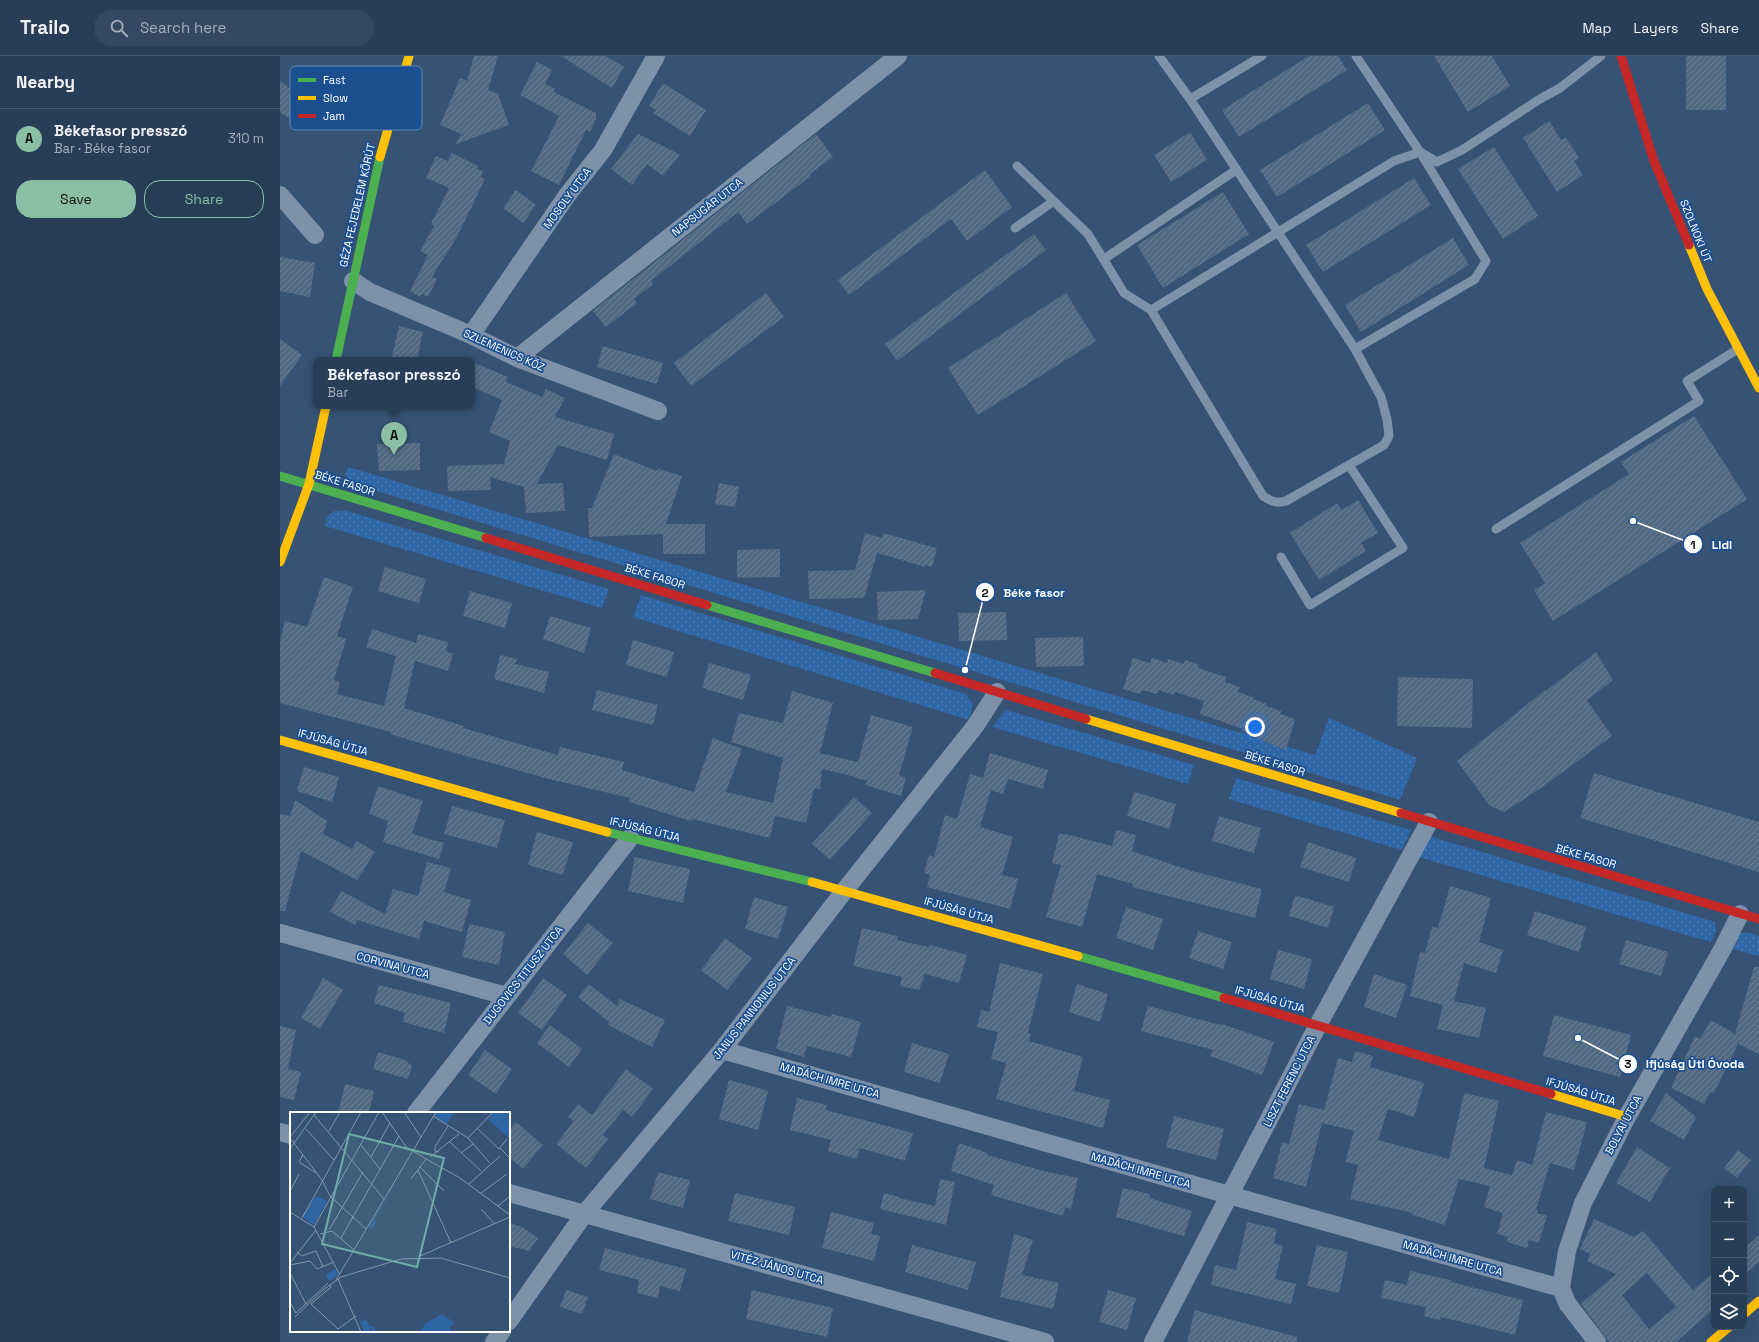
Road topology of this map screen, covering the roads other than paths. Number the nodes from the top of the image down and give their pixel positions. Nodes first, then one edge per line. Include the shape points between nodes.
1 (408, 56) edge
2 (656, 56) edge
3 (898, 56) edge
4 (1159, 56) edge
5 (1262, 56) edge
6 (1356, 56) edge
7 (1601, 56) edge
8 (1617, 59) edge
9 (405, 66) edge
10 (1190, 99) junction
11 (387, 130) edge
12 (1420, 152) junction
13 (1017, 166) dead end
14 (1236, 170) junction
15 (280, 195) edge
16 (1054, 201) junction
17 (1016, 228) dead end
18 (1279, 233) junction
19 (315, 235) dead end
20 (1104, 259) junction
21 (353, 281) junction
22 (1151, 310) junction
23 (471, 335) junction
24 (1355, 348) junction
25 (1738, 349) junction
26 (337, 357) edge
27 (517, 358) junction
28 (1759, 388) edge
29 (325, 409) edge
30 (658, 410) dead end
31 (1349, 465) junction
32 (280, 476) edge
33 (309, 484) junction
34 (1496, 529) dead end
35 (1281, 557) dead end
36 (280, 562) edge
37 (997, 692) junction
38 (280, 740) edge
39 (1429, 822) junction
40 (630, 838) junction
41 (845, 890) junction
42 (1740, 914) junction
43 (1759, 919) edge
44 (280, 933) edge
45 (506, 996) junction
46 (1318, 1025) junction
47 (722, 1050) junction
48 (417, 1112) edge
49 (1627, 1117) junction
50 (280, 1132) edge
51 (290, 1135) edge
52 (510, 1193) edge
53 (1229, 1195) junction
54 (585, 1213) junction
55 (1561, 1288) junction
56 (1759, 1301) edge
57 (1747, 1311) edge
58 (510, 1320) edge
59 (1725, 1330) edge
60 (501, 1332) edge
61 (494, 1342) edge
62 (1045, 1342) edge
63 (1153, 1342) edge
64 (1597, 1342) edge
65 (1711, 1342) edge

1 - 9 street, GÉZA FEJEDELEM KÖRÚT
2 - 23 street, MOSOLY UTCA via 603,150 568,194
3 - 27 street, NAPSUGÁR UTCA
4 - 10 lane
5 - 10 lane
6 - 12 lane
7 - 12 lane via 1560,88 1462,150 1437,162
8 - 25 street, SZOLNOKI ÚT via 1627,77 1654,161 1707,289
10 - 14 lane
11 - 21 street, GÉZA FEJEDELEM KÖRÚT
12 - 18 lane via 1394,162
12 - 24 lane via 1486,261 1476,279
13 - 16 lane
14 - 18 lane
14 - 20 lane
15 - 19 street
16 - 17 lane
16 - 20 lane via 1088,234
18 - 22 lane
18 - 24 lane
20 - 22 lane via 1124,292
21 - 23 street, SZLEMENICS KÖZ via 370,292
21 - 26 street, GÉZA FEJEDELEM KÖRÚT
22 - 31 lane via 1263,496 1279,503 1286,501
23 - 27 street, SZLEMENICS KÖZ
24 - 31 lane via 1382,397 1388,419 1389,436 1384,445
25 - 28 street, SZOLNOKI ÚT
25 - 34 lane via 1687,381 1699,401
27 - 30 street, SZLEMENICS KÖZ
29 - 33 street
31 - 35 lane via 1403,548 1310,605
32 - 33 street, BÉKE FASOR
33 - 36 street
33 - 37 street, BÉKE FASOR
37 - 39 street, BÉKE FASOR
37 - 41 street, JANUS PANNONIUS UTCA via 976,725
38 - 40 street, IFJÚSÁG ÚTJA
39 - 42 street, BÉKE FASOR
39 - 46 street, LISZT FERENC UTCA
40 - 41 street, IFJÚSÁG ÚTJA
40 - 45 street, DUGOVICS TITUSZ UTCA
41 - 46 street, IFJÚSÁG ÚTJA
41 - 47 street, JANUS PANNONIUS UTCA
42 - 43 street, BÉKE FASOR
42 - 49 street, BOLYAI UTCA
44 - 45 street, CORVINA UTCA
45 - 48 street, DUGOVICS TITUSZ UTCA
46 - 49 street, IFJÚSÁG ÚTJA
46 - 53 street, LISZT FERENC UTCA
47 - 53 street, MADÁCH IMRE UTCA
47 - 54 street, JANUS PANNONIUS UTCA
49 - 55 street, BOLYAI UTCA via 1583,1203 1567,1251
50 - 51 street
52 - 54 street, VITÉZ JÁNOS UTCA
53 - 55 street, MADÁCH IMRE UTCA
53 - 63 street, LISZT FERENC UTCA
54 - 58 street, JANUS PANNONIUS UTCA
54 - 62 street, VITÉZ JÁNOS UTCA
55 - 64 street via 1567,1303
56 - 57 street
59 - 65 street
60 - 61 street

